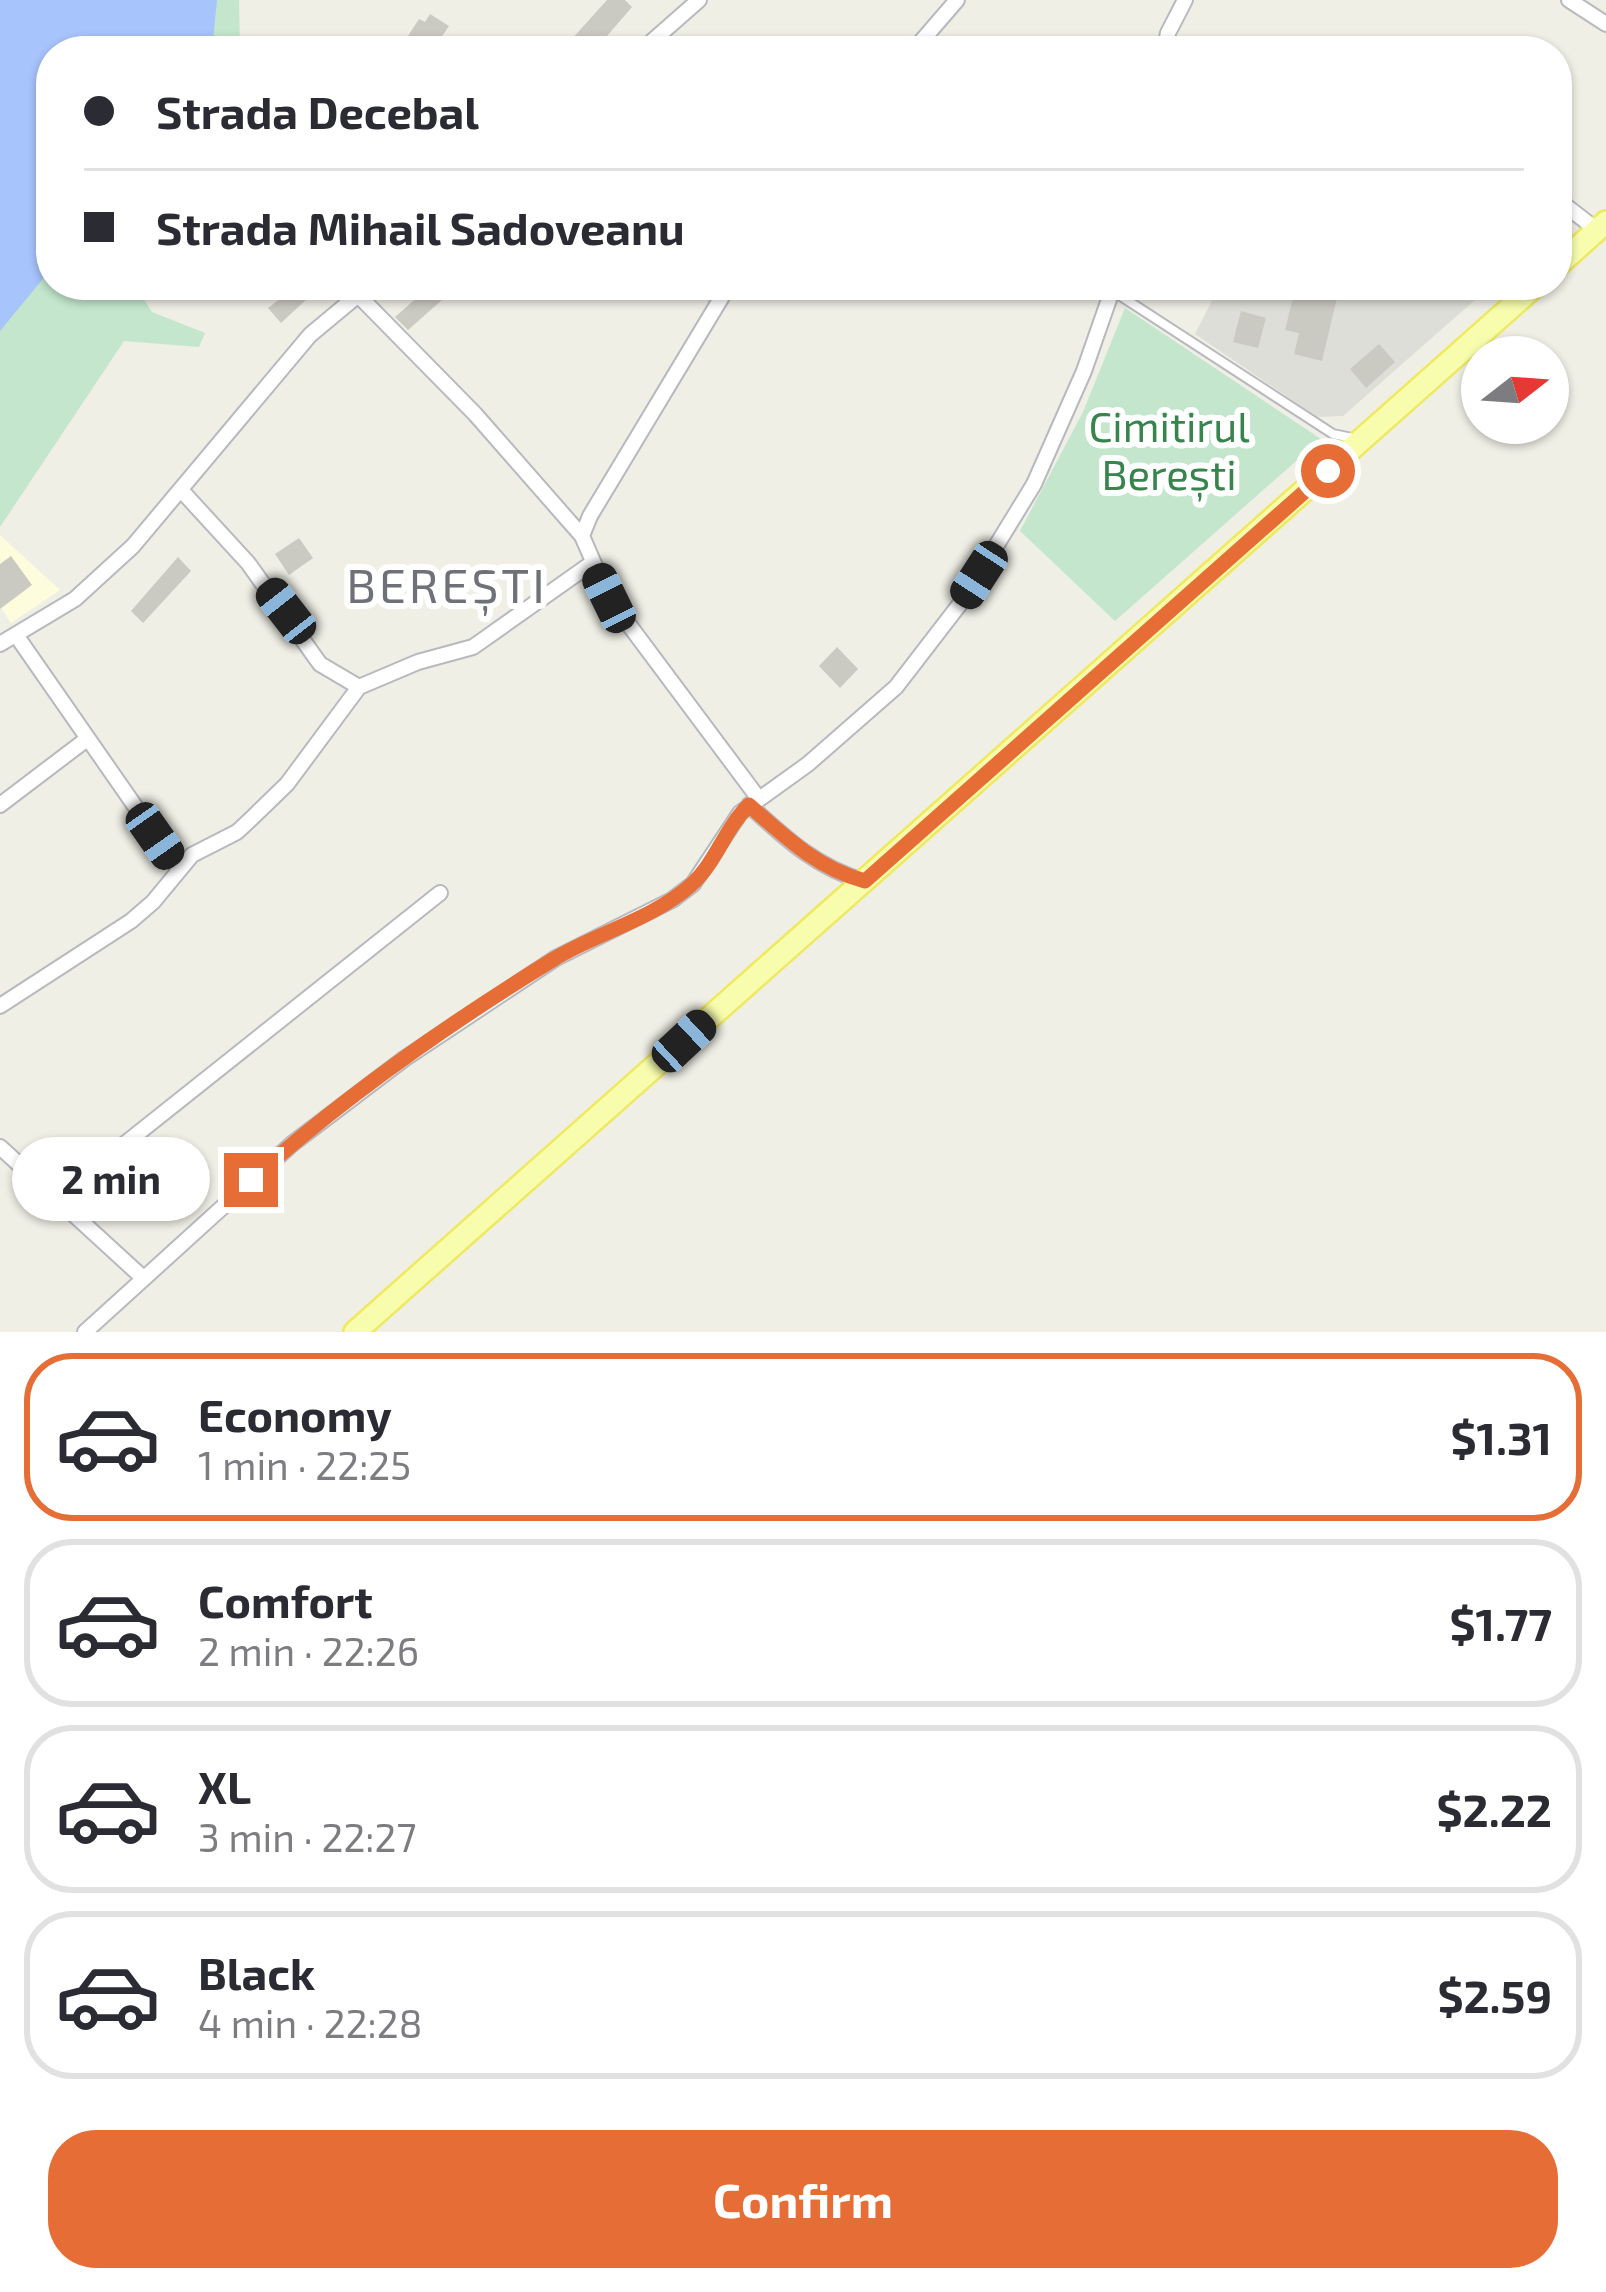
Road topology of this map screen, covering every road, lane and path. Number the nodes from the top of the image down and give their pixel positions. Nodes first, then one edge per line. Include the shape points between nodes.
1 (699, 0) edge
2 (957, 0) edge
3 (1185, 0) edge
4 (1569, 0) edge
5 (1606, 24) edge
6 (658, 36) edge
7 (926, 36) edge
8 (1167, 36) edge
9 (1572, 208) edge
10 (1602, 226) edge
11 (1572, 253) edge
12 (352, 300) edge
13 (373, 300) edge
14 (720, 300) edge
15 (1110, 300) edge
16 (1132, 300) edge
17 (1519, 300) edge
18 (1363, 440) junction
19 (182, 490) junction
20 (581, 536) junction
21 (592, 563) junction
22 (16, 635) junction
23 (0, 644) edge
24 (359, 687) junction
25 (88, 739) junction
26 (754, 802) junction
27 (0, 805) edge
28 (178, 868) junction
29 (865, 881) junction
30 (440, 893) dead end
31 (0, 1006) edge
32 (0, 1147) edge
33 (58, 1203) junction
34 (142, 1277) junction
35 (85, 1332) edge
36 (355, 1332) edge

1 - 6 street
2 - 7 street
3 - 8 street
4 - 5 street
9 - 10 street
10 - 11 main road
12 - 19 street via 310,335
13 - 20 street
14 - 20 street
15 - 26 street via 1034,484 962,600 863,720
16 - 18 lane via 1333,434
17 - 18 main road
18 - 29 main road
19 - 22 street via 75,598
19 - 24 street via 248,563 320,664
20 - 21 street
21 - 24 street via 473,647
21 - 26 street
22 - 23 street
22 - 25 street
24 - 28 street via 287,784 237,832
25 - 27 street
25 - 28 street
26 - 29 street via 790,843 835,873
26 - 34 street via 693,884 556,958 404,1059 292,1144
28 - 31 street via 131,921
29 - 36 main road
30 - 33 street
32 - 33 street
33 - 34 street
34 - 35 street

